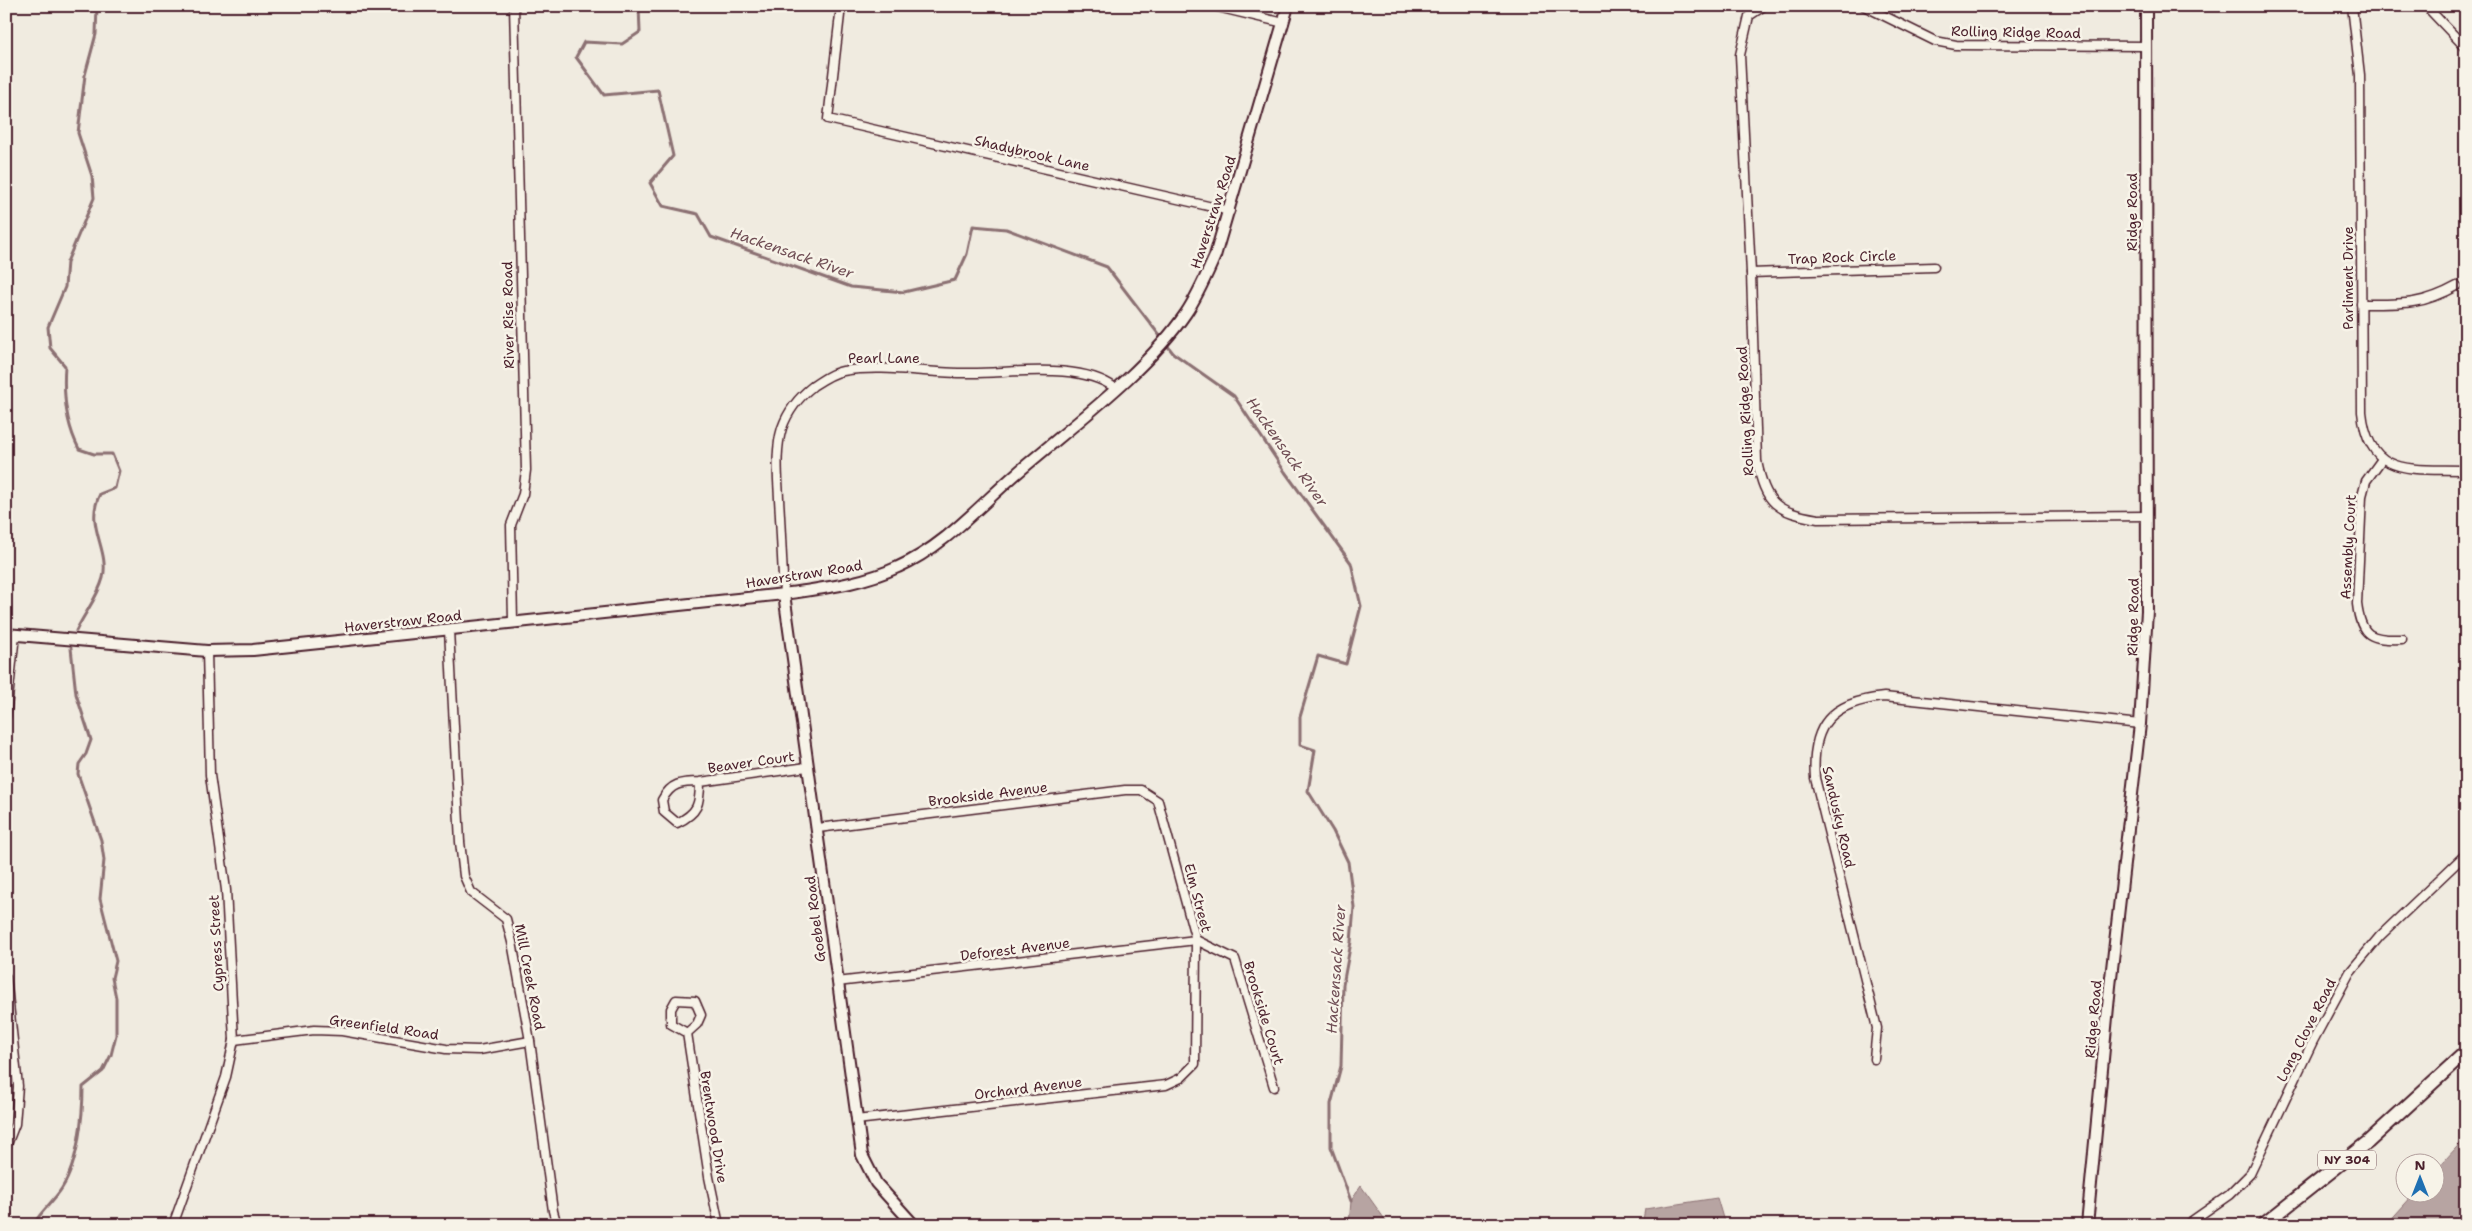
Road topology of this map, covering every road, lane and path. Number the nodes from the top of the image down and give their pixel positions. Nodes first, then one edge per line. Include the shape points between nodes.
1 (514, 6) edge
2 (841, 6) edge
3 (1213, 6) edge
4 (1288, 6) edge
5 (1764, 6) edge
6 (1864, 6) edge
7 (2146, 6) edge
8 (2353, 6) edge
9 (2426, 6) edge
10 (1284, 22) junction
11 (2146, 46) junction
12 (2466, 48) edge
13 (1230, 211) junction
14 (1934, 267) dead end
15 (1751, 273) junction
16 (2457, 286) dead end
17 (2361, 304) junction
18 (1116, 388) junction
19 (2382, 459) junction
20 (2466, 470) edge
21 (2147, 516) junction
22 (784, 594) junction
23 (513, 621) junction
24 (449, 630) junction
25 (11, 635) edge
26 (2402, 639) dead end
27 (207, 650) junction
28 (6, 717) edge
29 (2140, 724) junction
30 (807, 767) junction
31 (700, 782) junction
32 (1158, 801) joint
33 (818, 828) junction
34 (2466, 854) edge
35 (1196, 940) junction
36 (6, 977) edge
37 (837, 982) junction
38 (687, 1033) junction
39 (234, 1040) junction
40 (530, 1042) junction
41 (2466, 1052) edge
42 (1874, 1059) dead end
43 (1195, 1064) joint
44 (1274, 1087) dead end
45 (856, 1120) junction
46 (6, 1146) edge
47 (173, 1225) edge
48 (557, 1225) edge
49 (719, 1225) edge
50 (914, 1225) edge
51 (2087, 1225) edge
52 (2186, 1225) edge
53 (2263, 1225) edge

1 - 23 street, River Rise Road via 526,470 523,494 511,525
2 - 13 street, Shadybrook Lane via 828,119
3 - 10 street
4 - 10 street, Haverstraw Road
5 - 15 street, Rolling Ridge Road via 1749,16 1740,55
6 - 11 street, Rolling Ridge Road via 1935,41 1956,45
7 - 11 street, Ridge Road
8 - 17 street, Parliment Drive via 2360,75
9 - 12 street
10 - 13 street, Haverstraw Road
11 - 21 street, Ridge Road
13 - 18 street, Haverstraw Road via 1215,256 1186,314
14 - 15 street, Trap Rock Circle
15 - 21 street, Rolling Ridge Road via 1757,461 1761,484 1774,504 1795,515 1818,519
16 - 17 street via 2437,297 2416,303
17 - 19 street, Parliment Drive via 2364,430
18 - 22 street, Haverstraw Road via 927,550 899,567 869,579
18 - 22 street, Pearl Lane via 1104,379 1088,374 1054,371 968,373 865,368 840,371 824,378 791,408 777,451
19 - 20 street via 2402,467
19 - 26 street, Assembly Court via 2366,482 2362,496 2357,604 2359,620 2370,636
21 - 29 street, Ridge Road via 2146,641
22 - 23 street, Haverstraw Road
22 - 30 street, Goebel Road
23 - 24 street, Haverstraw Road
24 - 27 street, Haverstraw Road via 253,650
24 - 40 street, Mill Creek Road via 464,876 471,892 506,919
25 - 27 street, Haverstraw Road
25 - 28 street
27 - 39 street, Cypress Street via 210,775 226,890
29 - 42 street, Sandusky Road via 1884,697 1848,704 1820,730 1814,756 1815,778 1877,1028
29 - 51 street, Ridge Road
30 - 31 street, Beaver Court
30 - 33 street, Goebel Road
31 - 31 street, Beaver Court via 685,782 668,788 662,800 664,812 677,823 691,816 700,800
32 - 33 street, Brookside Avenue via 1141,790 1125,790
32 - 35 street, Elm Street
33 - 37 street, Goebel Road
34 - 52 street, Long Clove Road via 2356,963 2333,1001 2254,1168 2229,1195
35 - 37 street, Deforest Avenue
35 - 43 street, Elm Street
35 - 44 street, Brookside Court via 1235,959
36 - 46 street via 18,1086 15,1124
37 - 45 street, Goebel Road
38 - 38 street via 701,1015 695,1001 676,1000 671,1009 671,1024
38 - 49 street, Brentwood Drive
39 - 40 street, Greenfield Road via 314,1030 446,1049 479,1050
39 - 47 street, Cypress Street via 226,1077
40 - 48 street, Mill Creek Road
41 - 53 main road, NY 304 via 2362,1148
43 - 45 street, Orchard Avenue via 1181,1078 1166,1084
45 - 50 street, Goebel Road via 862,1155 876,1183

